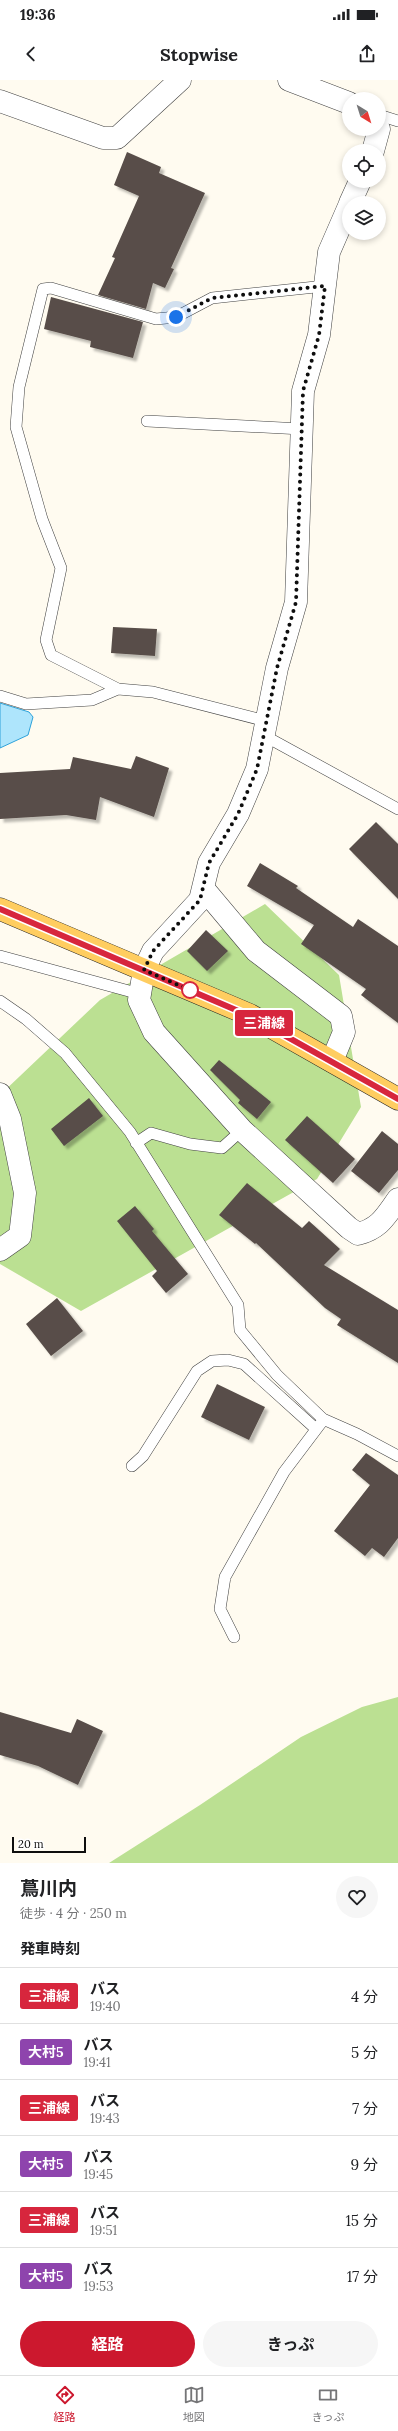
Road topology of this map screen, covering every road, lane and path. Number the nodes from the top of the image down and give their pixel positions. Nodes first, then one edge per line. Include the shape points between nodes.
1 (180, 80) edge
2 (289, 80) edge
3 (342, 100) edge
4 (0, 101) edge
5 (342, 222) edge
6 (325, 286) junction
7 (147, 421) dead end
8 (302, 430) junction
9 (118, 688) junction
10 (0, 696) edge
11 (265, 728) junction
12 (398, 809) edge
13 (203, 888) junction
14 (0, 909) edge
15 (0, 956) edge
16 (144, 970) junction
17 (140, 994) junction
18 (0, 1001) edge
19 (332, 1061) junction
20 (0, 1094) edge
21 (398, 1099) edge
22 (242, 1130) junction
23 (136, 1143) junction
24 (398, 1199) edge
25 (0, 1250) edge
26 (324, 1419) junction
27 (316, 1429) junction
28 (398, 1456) edge
29 (132, 1466) dead end
30 (234, 1637) dead end

1 - 4 street via 117,138 103,138
2 - 3 street
5 - 6 street via 329,252
6 - 8 street via 319,335 303,391
6 - 9 lane via 212,298 176,317 156,319 52,288 43,289 18,387 16,427 42,519 61,568 46,640 52,654
7 - 8 lane
8 - 11 street via 296,602 277,668
9 - 10 lane via 92,700 26,704
9 - 11 lane via 153,692
11 - 12 lane
11 - 13 street via 257,769 238,814 209,863
13 - 16 street via 200,900 153,951
13 - 19 street via 256,951 341,1016 344,1032
14 - 16 main road
15 - 17 lane
16 - 17 street
16 - 19 main road via 250,1016
17 - 22 street via 139,1000 154,1032
18 - 23 lane via 26,1019 65,1053
19 - 21 main road
20 - 25 street via 10,1119 25,1193 20,1236
22 - 23 lane via 222,1148 190,1144 151,1133
22 - 24 street via 358,1234 372,1230 382,1222
23 - 26 lane via 238,1305 240,1330 277,1375
26 - 27 lane
26 - 28 lane
27 - 29 lane via 244,1364 228,1360 212,1361 198,1371 143,1456
27 - 30 lane via 284,1472 225,1577 220,1609

